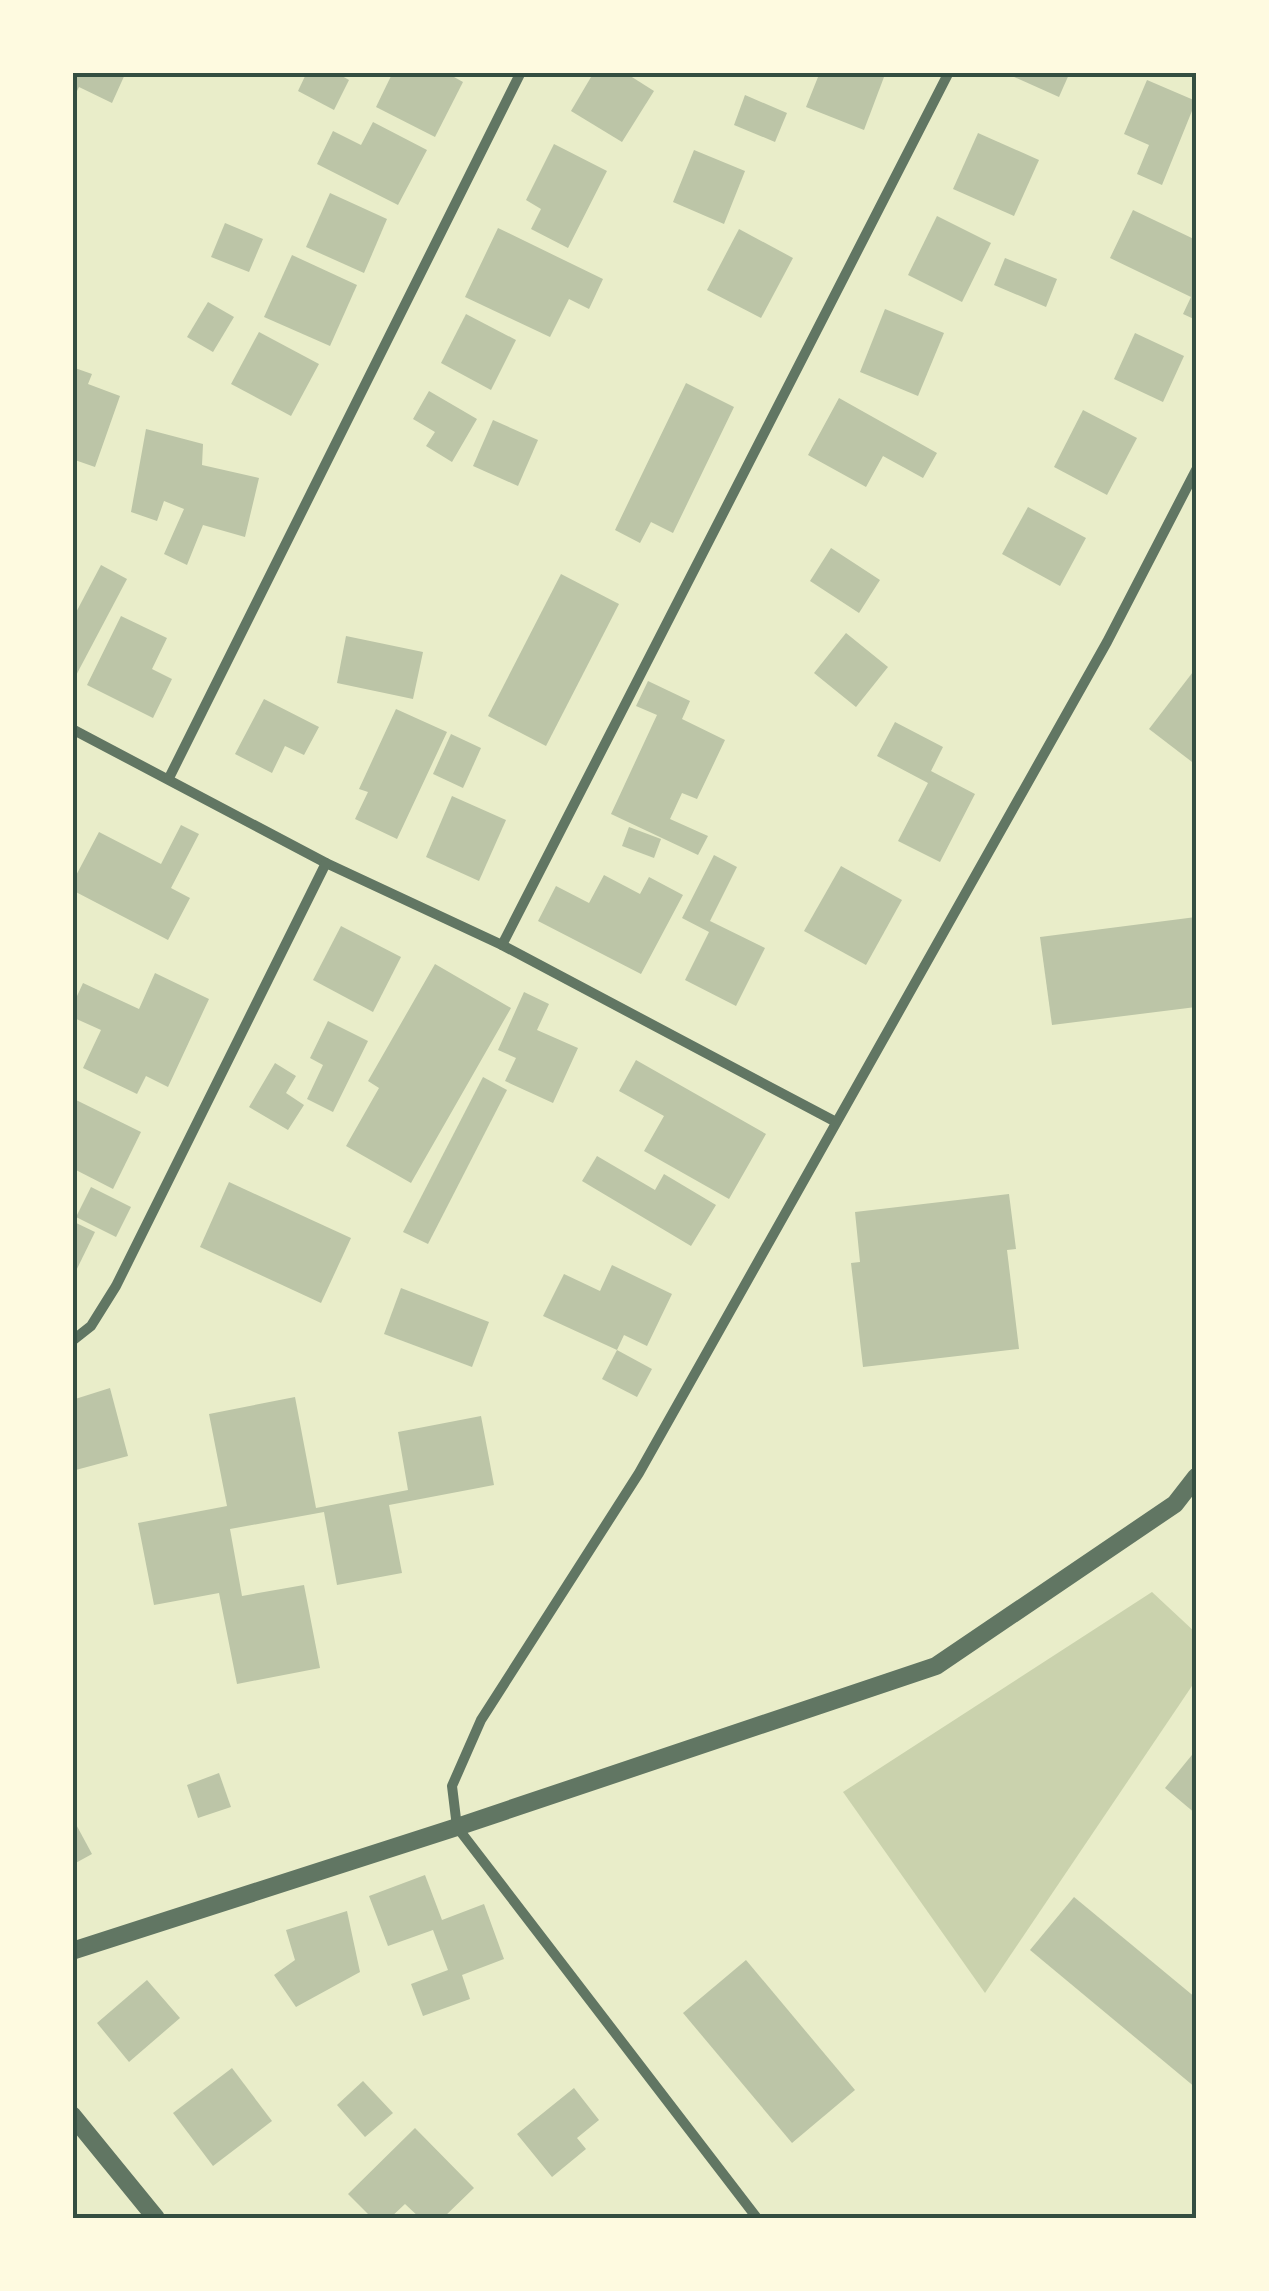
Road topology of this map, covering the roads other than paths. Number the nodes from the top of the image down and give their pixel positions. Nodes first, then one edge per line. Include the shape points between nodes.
1 (520, 72) edge
2 (950, 72) edge
3 (1196, 470) edge
4 (72, 730) edge
5 (168, 778) junction
6 (326, 863) junction
7 (502, 945) junction
8 (836, 1122) junction
9 (72, 1341) edge
10 (1196, 1477) edge
11 (457, 1828) junction
12 (72, 1951) edge
13 (72, 2115) edge
14 (156, 2218) edge
15 (756, 2218) edge

1 - 5 street
2 - 7 street
3 - 8 street
4 - 5 street
5 - 6 street
6 - 7 street
6 - 9 street via 116,1286
7 - 8 street
8 - 11 street via 639,1473 481,1720 452,1786
10 - 11 street via 1175,1504 936,1666
11 - 12 street
11 - 15 street
13 - 14 street

